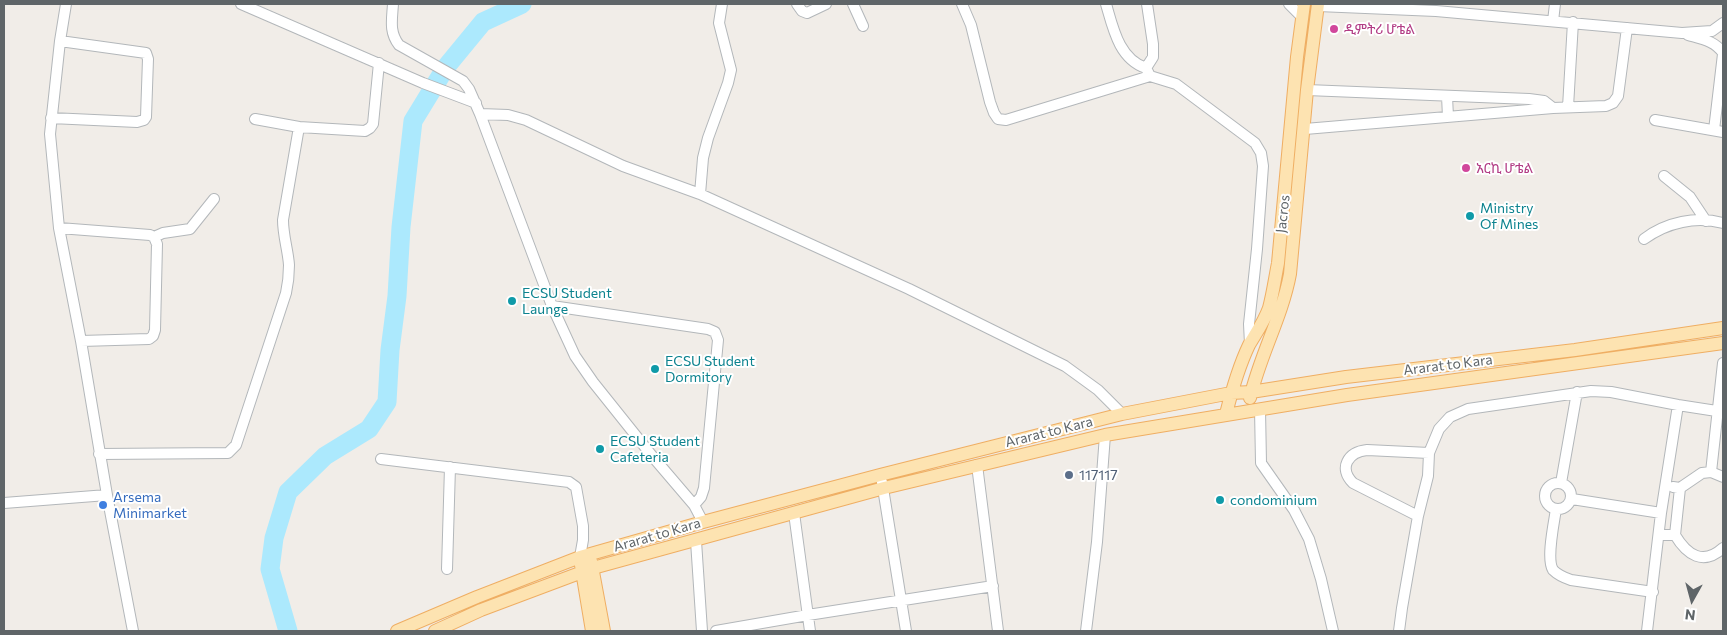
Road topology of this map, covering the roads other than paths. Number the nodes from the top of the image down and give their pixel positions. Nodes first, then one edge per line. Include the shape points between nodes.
1 (66, 4) edge
2 (241, 4) edge
3 (393, 4) edge
4 (722, 4) edge
5 (797, 4) edge
6 (826, 4) edge
7 (853, 4) edge
8 (962, 4) edge
9 (1106, 4) edge
10 (1147, 4) edge
11 (1289, 4) edge
12 (1304, 4) edge
13 (1555, 4) edge
14 (1318, 5) edge
15 (1437, 7) edge
16 (1302, 17) junction
17 (1553, 20) junction
18 (1573, 22) junction
19 (1723, 23) edge
20 (863, 26) dead end
21 (1627, 28) junction
22 (1682, 33) junction
23 (60, 41) junction
24 (1723, 53) edge
25 (380, 63) junction
26 (1148, 72) junction
27 (1307, 90) junction
28 (1448, 96) junction
29 (476, 102) junction
30 (1568, 107) junction
31 (1554, 108) junction
32 (480, 114) junction
33 (1448, 117) junction
34 (51, 118) junction
35 (255, 119) dead end
36 (1655, 120) dead end
37 (299, 127) junction
38 (1305, 128) junction
39 (1718, 131) edge
40 (1664, 176) dead end
41 (700, 194) junction
42 (214, 199) dead end
43 (1706, 221) junction
44 (1723, 223) edge
45 (59, 228) junction
46 (154, 236) junction
47 (1644, 239) dead end
48 (552, 306) junction
49 (1723, 328) edge
50 (81, 341) junction
51 (1723, 342) edge
52 (1250, 344) junction
53 (1723, 363) edge
54 (1231, 392) junction
55 (1251, 392) junction
56 (1577, 392) junction
57 (1678, 405) junction
58 (1253, 410) junction
59 (1721, 411) edge
60 (1122, 414) junction
61 (1226, 414) junction
62 (1105, 435) junction
63 (1429, 453) junction
64 (100, 454) junction
65 (381, 459) dead end
66 (977, 465) junction
67 (450, 467) junction
68 (1711, 472) junction
69 (880, 475) junction
70 (1723, 477) edge
71 (1561, 483) junction
72 (1665, 487) junction
73 (884, 488) junction
74 (1680, 488) junction
75 (107, 494) junction
76 (1572, 499) junction
77 (4, 503) edge
78 (694, 505) junction
79 (1556, 509) junction
80 (794, 513) junction
81 (1661, 513) junction
82 (1418, 516) junction
83 (703, 522) junction
84 (1659, 535) junction
85 (1675, 535) junction
86 (696, 541) junction
87 (1723, 548) edge
88 (585, 555) junction
89 (447, 569) dead end
90 (588, 570) junction
91 (993, 586) junction
92 (1653, 592) junction
93 (477, 596) junction
94 (902, 601) junction
95 (481, 610) junction
96 (595, 612) junction
97 (808, 615) junction
98 (133, 631) edge
99 (397, 631) edge
100 (435, 631) edge
101 (592, 631) edge
102 (604, 631) edge
103 (702, 631) edge
104 (716, 631) edge
105 (810, 631) edge
106 (906, 631) edge
107 (998, 631) edge
108 (1086, 631) edge
109 (1333, 631) edge
110 (1399, 631) edge
111 (1647, 631) edge

1 - 23 street
2 - 25 street
3 - 29 street via 391,32 399,46 463,82
4 - 41 street via 719,22 731,70 706,145
5 - 6 street via 807,13
7 - 20 street
8 - 26 street via 971,25 990,102 998,119 1006,120
9 - 26 street via 1121,48
10 - 26 street via 1153,44
11 - 16 street
12 - 16 main road, Jacros
13 - 17 street
14 - 15 street
14 - 27 main road, Jacros
15 - 17 street
16 - 52 main road, Jacros via 1278,263 1268,309
17 - 18 street
18 - 21 street
18 - 30 street
19 - 22 street via 1712,31
21 - 22 street
21 - 30 street via 1618,96 1613,103
22 - 24 street via 1712,42
23 - 34 street
23 - 34 street via 146,53 146,117 137,122
24 - 39 street
25 - 29 street
25 - 37 street via 370,128 359,131
26 - 52 street via 1194,96 1248,136 1261,154 1263,166
27 - 28 street
27 - 38 main road, Jacros
28 - 31 street via 1530,99 1544,101
28 - 33 street
29 - 32 street
30 - 31 street
31 - 33 street
32 - 41 street via 508,115 526,120 623,166
32 - 48 street
33 - 38 street
34 - 45 street
35 - 37 street
36 - 39 street
37 - 64 street via 283,220 289,277 286,294 236,445 228,453
38 - 55 main road, Jacros via 1287,289
40 - 43 street via 1690,197
41 - 60 street via 909,289 1065,366 1098,390
42 - 46 street via 190,229
43 - 44 street
43 - 47 street via 1690,219 1654,231
45 - 46 street
45 - 50 street
46 - 50 street via 157,244 153,336 149,339
48 - 78 street via 582,367
48 - 78 street via 716,332 718,340 704,488
49 - 55 main road, Ararat to Kara
50 - 64 street
51 - 58 main road, Ararat to Kara
52 - 54 main road, Jacros
53 - 59 street
54 - 55 main road, Ararat to Kara
54 - 60 main road, Ararat to Kara
54 - 61 main road, Jacros
55 - 58 main road, Jacros
56 - 57 street via 1611,392
56 - 63 street via 1468,409 1450,417 1439,429
56 - 71 street
57 - 59 street
57 - 72 street
58 - 61 main road, Ararat to Kara
58 - 109 street via 1261,463 1294,510 1309,539
59 - 68 street
60 - 69 main road, Ararat to Kara
61 - 62 main road, Ararat to Kara
62 - 66 main road, Ararat to Kara
62 - 108 street
63 - 82 street via 1428,476
63 - 82 street via 1358,451 1351,455 1345,468 1353,483
64 - 75 street
65 - 67 street
66 - 73 main road, Ararat to Kara
66 - 91 street
67 - 88 street via 569,482 576,487
67 - 89 street
68 - 70 street
68 - 74 street via 1702,473
69 - 73 street
69 - 83 main road, Ararat to Kara
71 - 76 street via 1567,486
71 - 79 street via 1554,483 1545,493 1549,506
72 - 74 street
72 - 81 street
73 - 80 main road, Ararat to Kara
73 - 94 street
74 - 85 street
75 - 77 street
75 - 98 street
76 - 79 street via 1563,509
76 - 81 street
78 - 83 street
79 - 92 street via 1550,560 1553,569 1562,577
80 - 86 main road, Ararat to Kara
80 - 97 street
81 - 84 street
82 - 110 street
83 - 88 main road, Ararat to Kara
84 - 85 street
84 - 92 street
85 - 87 street via 1691,554 1701,557 1712,556
86 - 90 main road, Ararat to Kara
86 - 103 street
88 - 90 main road
88 - 93 main road, Ararat to Kara
90 - 95 main road, Ararat to Kara
90 - 96 main road
91 - 94 street
91 - 107 street
92 - 111 street
93 - 95 main road
93 - 99 main road, Ararat to Kara
94 - 97 street
94 - 106 street
95 - 100 main road, Ararat to Kara
96 - 101 main road
96 - 102 main road
97 - 104 street
97 - 105 street

